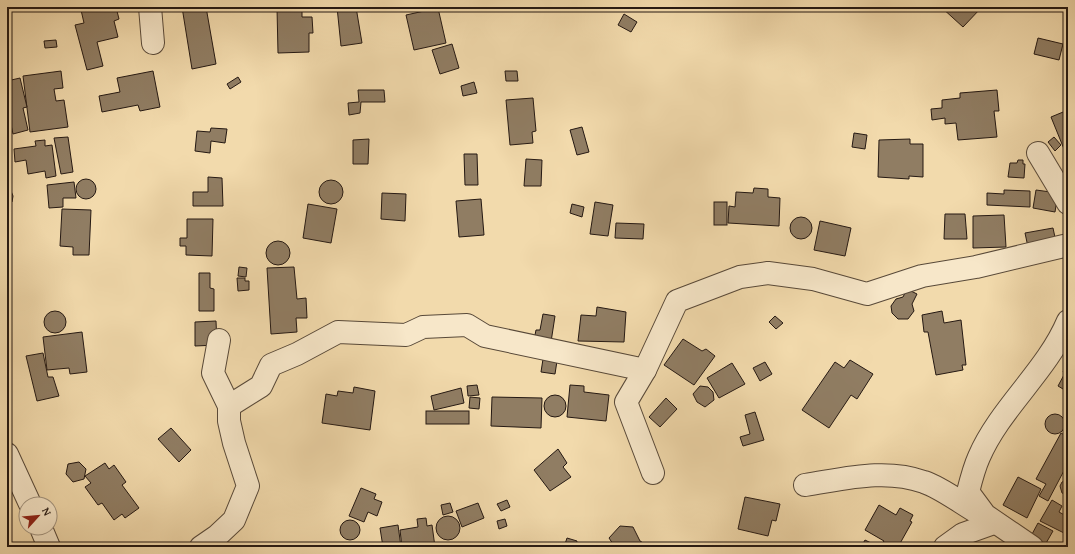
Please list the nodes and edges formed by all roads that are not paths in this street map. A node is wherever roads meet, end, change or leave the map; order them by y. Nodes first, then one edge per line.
1 (150, 7) edge
2 (153, 43) dead end
3 (1038, 153) dead end
4 (1068, 203) edge
5 (1068, 245) edge
6 (1068, 321) edge
7 (219, 340) dead end
8 (645, 370) junction
9 (229, 406) junction
10 (7, 454) edge
11 (653, 473) dead end
12 (805, 485) dead end
13 (26, 496) edge
14 (994, 523) junction
15 (44, 536) edge
16 (49, 547) edge
17 (201, 547) edge
18 (945, 547) edge
19 (1032, 547) edge

1 - 2 street
3 - 4 street
5 - 8 street
6 - 14 street
7 - 9 street
8 - 9 street
8 - 11 street
9 - 17 street
10 - 13 street
12 - 14 street
14 - 18 street
14 - 19 street
15 - 16 street

